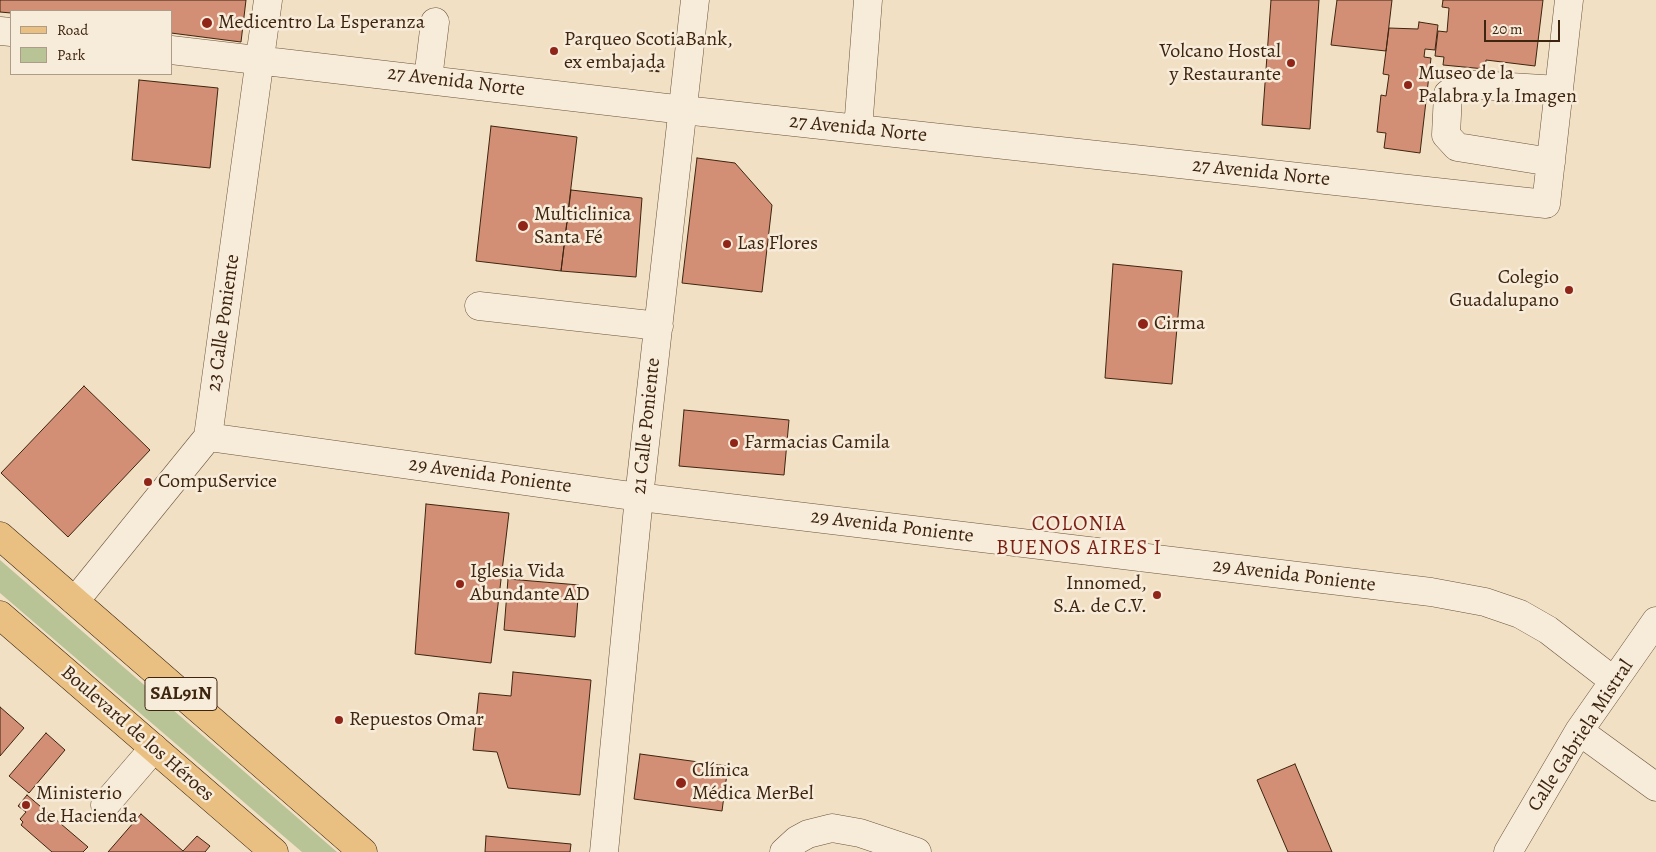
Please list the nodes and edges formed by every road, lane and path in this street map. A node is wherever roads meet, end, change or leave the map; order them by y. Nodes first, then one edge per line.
1 (268, 0) edge
2 (694, 0) edge
3 (868, 0) edge
4 (1569, 0) edge
5 (435, 22) dead end
6 (172, 50) edge
7 (261, 60) junction
8 (428, 79) junction
9 (1559, 90) junction
10 (684, 110) junction
11 (858, 129) junction
12 (1551, 162) junction
13 (480, 306) dead end
14 (659, 326) junction
15 (208, 437) junction
16 (639, 497) junction
17 (0, 536) edge
18 (75, 601) junction
19 (0, 615) edge
20 (1656, 621) edge
21 (1614, 681) junction
22 (1579, 731) junction
23 (154, 748) junction
24 (1656, 787) edge
25 (105, 805) dead end
26 (274, 852) edge
27 (363, 852) edge
28 (604, 852) edge
29 (784, 852) edge
30 (917, 852) edge
31 (1508, 852) edge

1 - 7 street, 23 Calle Poniente
2 - 10 street, 21 Calle Poniente
3 - 11 street
4 - 9 street
5 - 8 street
6 - 7 street, 27 Avenida Norte
7 - 8 street, 27 Avenida Norte
7 - 15 street, 23 Calle Poniente
8 - 10 street, 27 Avenida Norte
9 - 12 street
9 - 12 street
10 - 11 street, 27 Avenida Norte
10 - 14 street, 21 Calle Poniente
11 - 12 street, 27 Avenida Norte
13 - 14 street
14 - 16 street, 21 Calle Poniente
15 - 16 street, 29 Avenida Poniente
15 - 18 street
16 - 21 street, 29 Avenida Poniente
16 - 28 street, 21 Calle Poniente
17 - 18 main road, SAL91N
18 - 27 main road, SAL91N
19 - 23 main road, Boulevard de los Héroes / SAL91N
20 - 21 street, Calle Gabriela Mistral
21 - 22 street, Calle Gabriela Mistral
22 - 24 street
22 - 31 street, Calle Gabriela Mistral
23 - 25 street
23 - 26 main road, Boulevard de los Héroes / SAL91N
29 - 30 street

